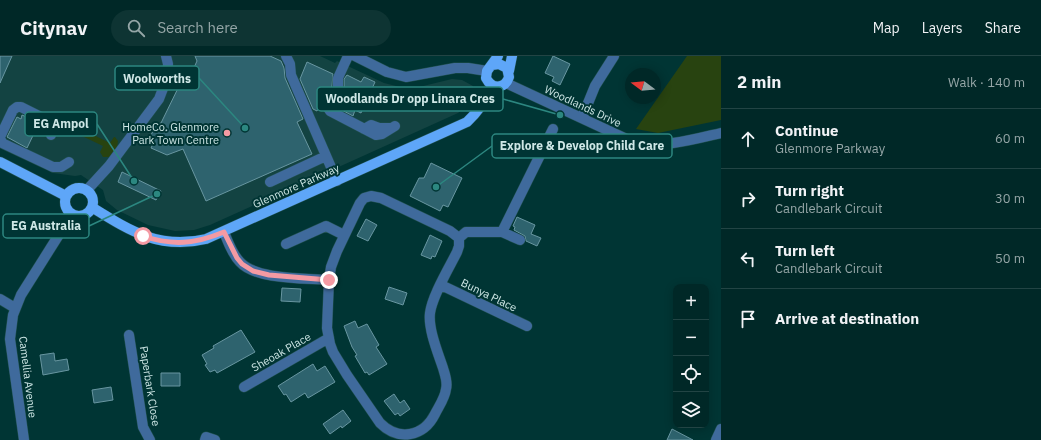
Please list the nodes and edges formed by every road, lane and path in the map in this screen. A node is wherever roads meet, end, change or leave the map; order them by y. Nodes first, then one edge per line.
1 (166, 56) edge
2 (348, 56) edge
3 (355, 56) edge
4 (498, 56) edge
5 (512, 56) edge
6 (614, 56) edge
7 (288, 60) edge
8 (489, 68) junction
9 (508, 71) junction
10 (506, 83) junction
11 (493, 86) junction
12 (582, 118) junction
13 (393, 127) dead end
14 (553, 129) dead end
15 (721, 133) edge
16 (51, 135) dead end
17 (326, 156) junction
18 (0, 162) edge
19 (69, 162) dead end
20 (337, 181) junction
21 (270, 182) dead end
22 (87, 190) junction
23 (66, 196) junction
24 (92, 208) junction
25 (72, 214) junction
26 (224, 232) junction
27 (502, 232) junction
28 (344, 235) junction
29 (459, 238) junction
30 (520, 240) dead end
31 (286, 244) dead end
32 (329, 280) junction
33 (441, 285) junction
34 (0, 298) edge
35 (15, 308) junction
36 (527, 326) dead end
37 (129, 335) dead end
38 (329, 338) junction
39 (244, 387) dead end
40 (721, 429) edge
41 (412, 437) edge
42 (24, 440) edge
43 (150, 440) edge
44 (717, 440) edge

1 - 22 street
2 - 13 street
3 - 8 street
4 - 8 main road
5 - 9 main road
6 - 12 street
7 - 17 street
8 - 9 main road
8 - 11 main road
9 - 10 main road
10 - 11 main road
10 - 12 street, Woodlands Drive
11 - 20 main road, Glenmore Parkway
12 - 15 street, Woodlands Drive
14 - 27 street
16 - 19 street
17 - 20 street
17 - 21 street
18 - 23 main road
20 - 26 main road, Glenmore Parkway
22 - 23 main road
22 - 24 main road
23 - 25 main road
24 - 25 main road
24 - 26 main road, Glenmore Parkway
25 - 35 street, Camellia Avenue
26 - 32 street
27 - 29 street
27 - 30 street
28 - 29 street
28 - 31 street
28 - 32 street
29 - 33 street
32 - 38 street
33 - 36 street, Bunya Place
33 - 41 street
34 - 35 street
35 - 42 street, Camellia Avenue
37 - 43 street, Paperbark Close
38 - 39 street, Sheoak Place
38 - 41 street
40 - 44 street

